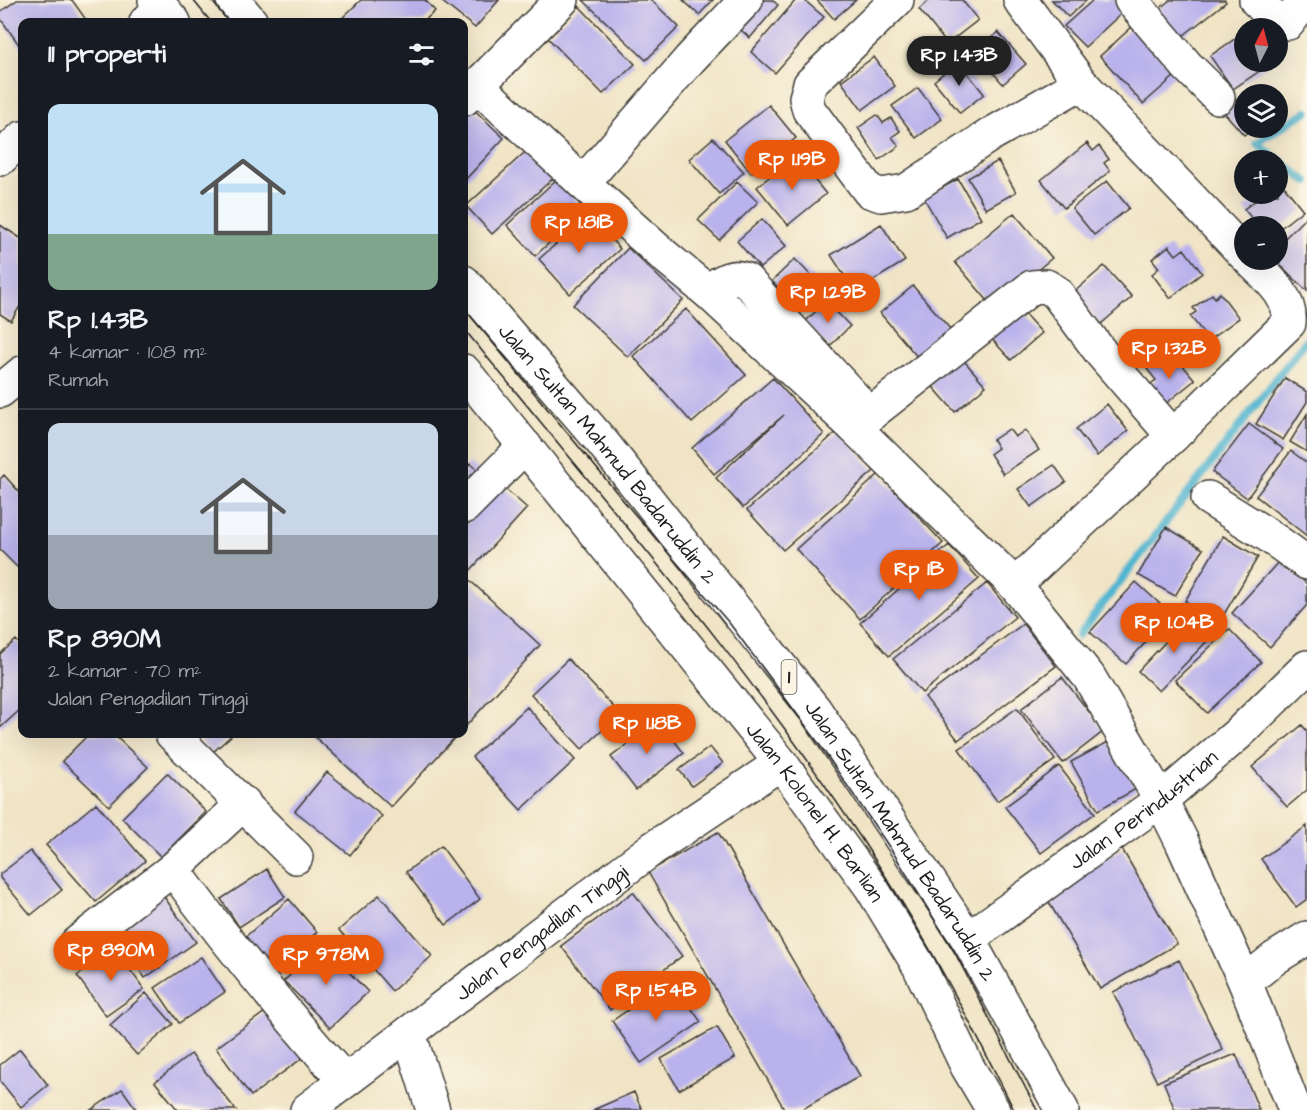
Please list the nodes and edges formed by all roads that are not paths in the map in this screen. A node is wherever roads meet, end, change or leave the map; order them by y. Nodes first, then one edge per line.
1 (233, 0) edge
2 (562, 0) edge
3 (746, 0) edge
4 (897, 0) edge
5 (1020, 0) edge
6 (1131, 0) edge
7 (1256, 0) edge
8 (1306, 0) edge
9 (248, 18) edge
10 (1081, 83) junction
11 (470, 92) edge
12 (1218, 97) dead end
13 (18, 142) edge
14 (0, 159) edge
15 (583, 183) junction
16 (1234, 243) edge
17 (1260, 270) edge
18 (468, 287) edge
19 (468, 376) edge
20 (862, 421) junction
21 (1173, 436) junction
22 (525, 446) junction
23 (1208, 498) dead end
24 (468, 503) edge
25 (1307, 563) edge
26 (1015, 585) junction
27 (1307, 667) edge
28 (176, 738) edge
29 (782, 763) junction
30 (1161, 800) junction
31 (244, 803) junction
32 (296, 857) dead end
33 (173, 869) junction
34 (1307, 938) edge
35 (968, 939) junction
36 (77, 943) dead end
37 (1245, 982) junction
38 (409, 1033) junction
39 (345, 1082) junction
40 (307, 1110) edge
41 (433, 1110) edge
42 (993, 1110) edge
43 (1062, 1110) edge
44 (1295, 1110) edge

1 - 9 main road
2 - 11 main road
3 - 15 main road
4 - 10 main road
5 - 10 main road
6 - 12 main road
7 - 8 main road
10 - 16 main road
11 - 15 main road
13 - 14 main road
15 - 20 main road
17 - 21 main road
18 - 35 main road, Jalan Sultan Mahmud Badaruddin 2 / 1
19 - 22 main road, Jalan Kolonel H. Barlian
20 - 21 main road
20 - 26 main road
21 - 26 main road
22 - 24 main road
22 - 29 main road, Jalan Kolonel H. Barlian
23 - 25 main road
26 - 30 main road
27 - 30 main road, Jalan Perindustrian
28 - 31 main road
29 - 38 main road, Jalan Pengadilan Tinggi
29 - 42 main road, Jalan Kolonel H. Barlian
30 - 35 main road, Jalan Perindustrian
30 - 37 main road
31 - 32 main road
31 - 33 main road
33 - 36 main road
33 - 39 main road
34 - 37 main road
35 - 43 main road, Jalan Sultan Mahmud Badaruddin 2 / 1
37 - 44 main road
38 - 39 main road, Jalan Pengadilan Tinggi
38 - 41 main road
39 - 40 main road, Jalan Pengadilan Tinggi

